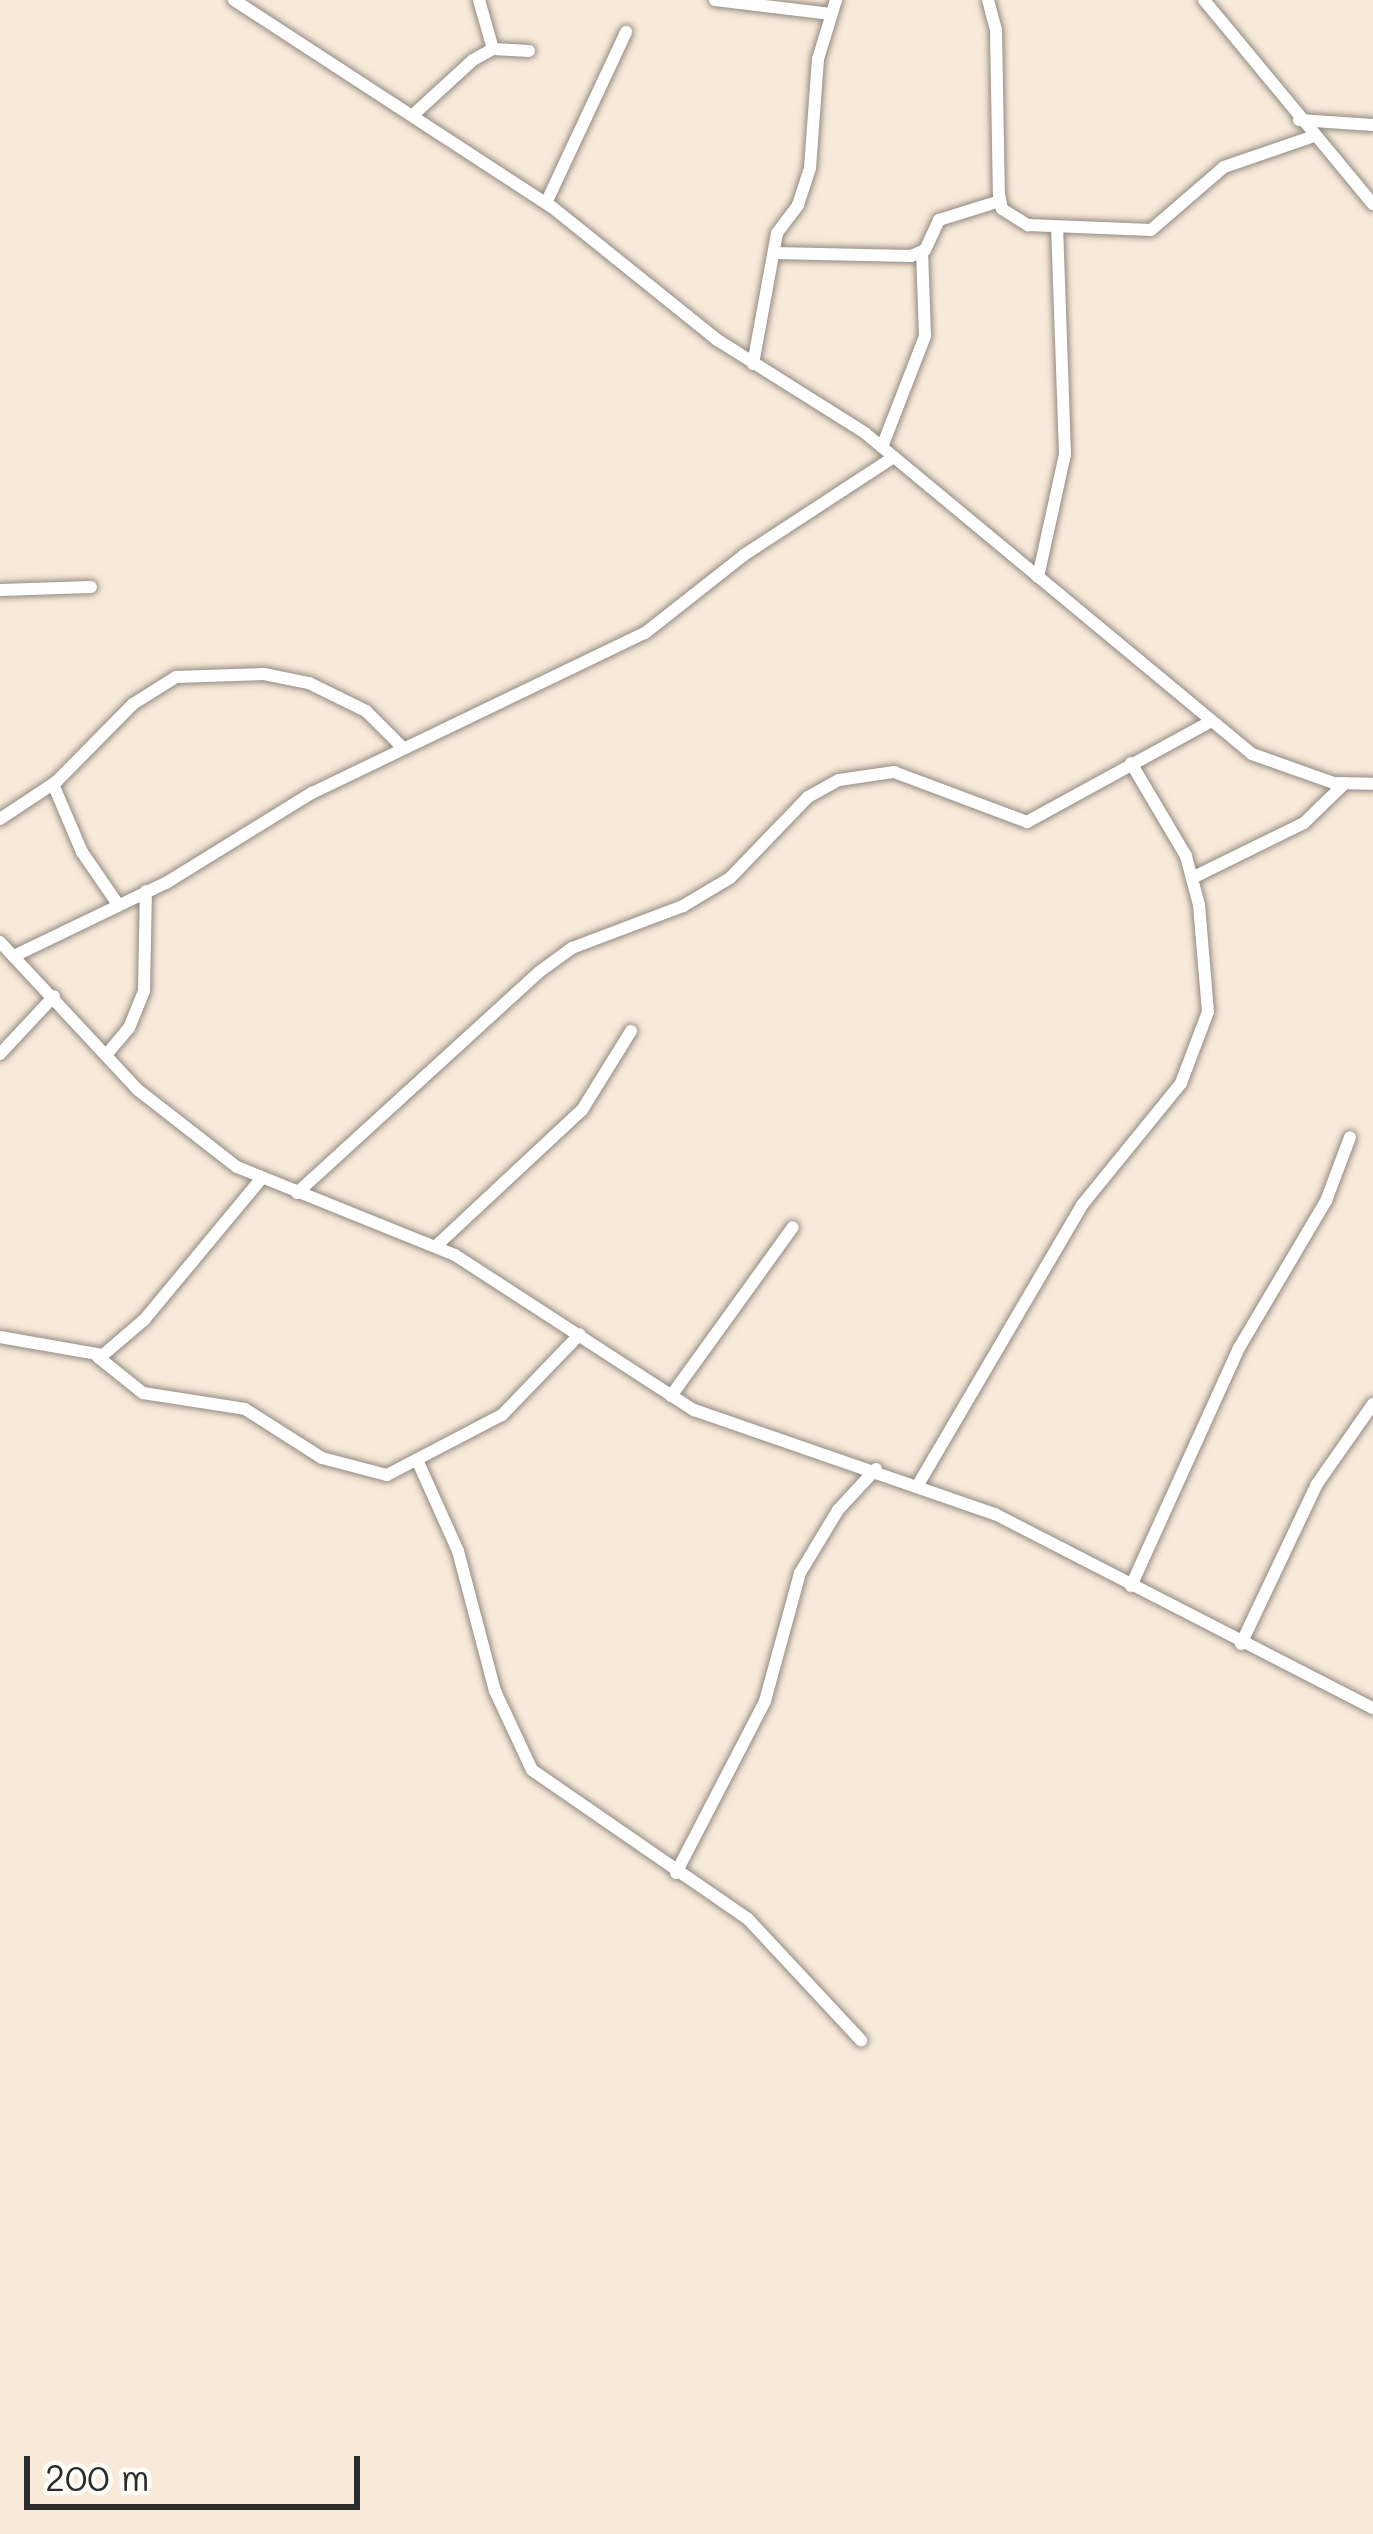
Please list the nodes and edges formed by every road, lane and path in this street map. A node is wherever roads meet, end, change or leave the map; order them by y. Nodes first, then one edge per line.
1 (234, 0) edge
2 (478, 0) edge
3 (715, 0) edge
4 (988, 0) edge
5 (1204, 0) edge
6 (834, 7) edge
7 (626, 32) dead end
8 (493, 49) junction
9 (529, 51) dead end
10 (413, 115) junction
11 (1299, 120) junction
12 (1373, 125) edge
13 (1314, 136) junction
14 (1000, 201) junction
15 (546, 203) junction
16 (1373, 204) edge
17 (1057, 228) junction
18 (922, 252) junction
19 (774, 253) junction
20 (753, 364) junction
21 (882, 447) junction
22 (894, 457) junction
23 (1038, 577) junction
24 (91, 587) dead end
25 (0, 590) edge
26 (1208, 724) junction
27 (403, 748) junction
28 (1131, 763) junction
29 (1345, 783) junction
30 (53, 784) junction
31 (1373, 784) edge
32 (0, 819) edge
33 (1192, 878) junction
34 (146, 891) junction
35 (117, 903) junction
36 (0, 942) edge
37 (14, 956) junction
38 (53, 996) junction
39 (631, 1031) dead end
40 (0, 1054) edge
41 (106, 1054) junction
42 (1350, 1137) dead end
43 (262, 1178) junction
44 (297, 1193) junction
45 (793, 1227) dead end
46 (436, 1246) junction
47 (580, 1334) junction
48 (0, 1336) edge
49 (98, 1357) junction
50 (671, 1396) junction
51 (1373, 1404) edge
52 (418, 1462) junction
53 (876, 1469) junction
54 (919, 1483) junction
55 (1131, 1586) junction
56 (1241, 1644) junction
57 (1373, 1708) edge
58 (676, 1873) junction
59 (861, 2040) dead end

1 - 10 street
2 - 8 street
3 - 6 street
4 - 14 street
5 - 11 street
6 - 19 street
7 - 15 street
8 - 9 street
8 - 10 street
10 - 15 street
11 - 12 street
11 - 13 street
13 - 16 street
13 - 17 street
14 - 17 street
14 - 18 street
15 - 20 street
17 - 23 street
18 - 19 street
18 - 21 street
19 - 20 street
20 - 21 street
21 - 22 street
22 - 23 street
22 - 27 street
23 - 26 street
24 - 25 street
26 - 28 street
26 - 29 street
27 - 30 street
27 - 34 street
28 - 33 street
28 - 44 street
29 - 31 street
29 - 33 street
30 - 32 street
30 - 35 street
33 - 54 street
34 - 35 street
34 - 41 street
35 - 37 street
36 - 37 street
37 - 38 street
38 - 40 street
38 - 41 street
39 - 46 street
41 - 43 street
42 - 55 street
43 - 44 street
43 - 49 street
44 - 46 street
45 - 50 street
46 - 47 street
47 - 50 street
47 - 52 street
48 - 49 street
49 - 52 street
50 - 53 street
51 - 56 street
52 - 58 street
53 - 54 street
53 - 58 street
54 - 55 street
55 - 56 street
56 - 57 street
58 - 59 street

